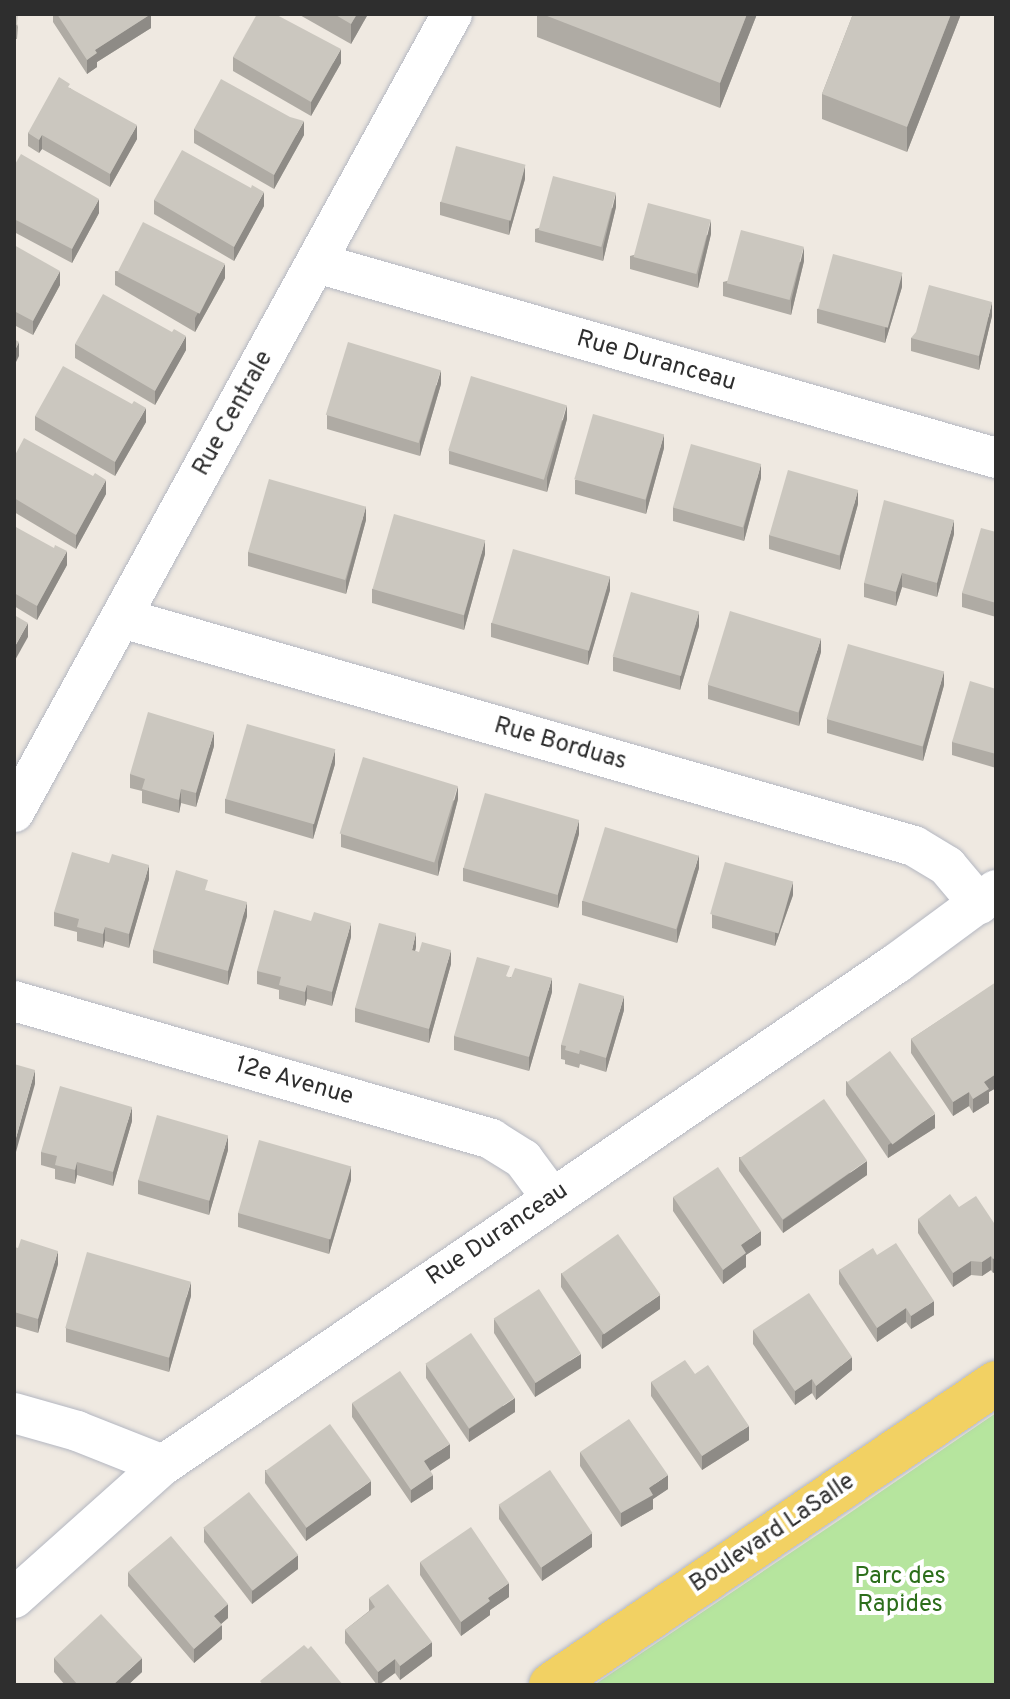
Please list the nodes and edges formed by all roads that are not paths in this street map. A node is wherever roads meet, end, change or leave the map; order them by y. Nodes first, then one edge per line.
1 (452, 14) edge
2 (317, 263) junction
3 (996, 458) edge
4 (122, 618) junction
5 (14, 812) edge
6 (987, 897) edge
7 (14, 1001) edge
8 (552, 1198) junction
9 (996, 1383) edge
10 (14, 1413) edge
11 (163, 1465) junction
12 (14, 1598) edge
13 (551, 1685) edge

1 - 2 street, Rue Centrale
2 - 3 street, Rue Duranceau
2 - 4 street, Rue Centrale
4 - 5 street, Rue Centrale
4 - 6 street, Rue Borduas
6 - 8 street, Rue Duranceau
7 - 8 street, 12e Avenue
8 - 11 street, Rue Duranceau
9 - 13 main road, Boulevard LaSalle
10 - 11 street
11 - 12 street, Rue Duranceau

